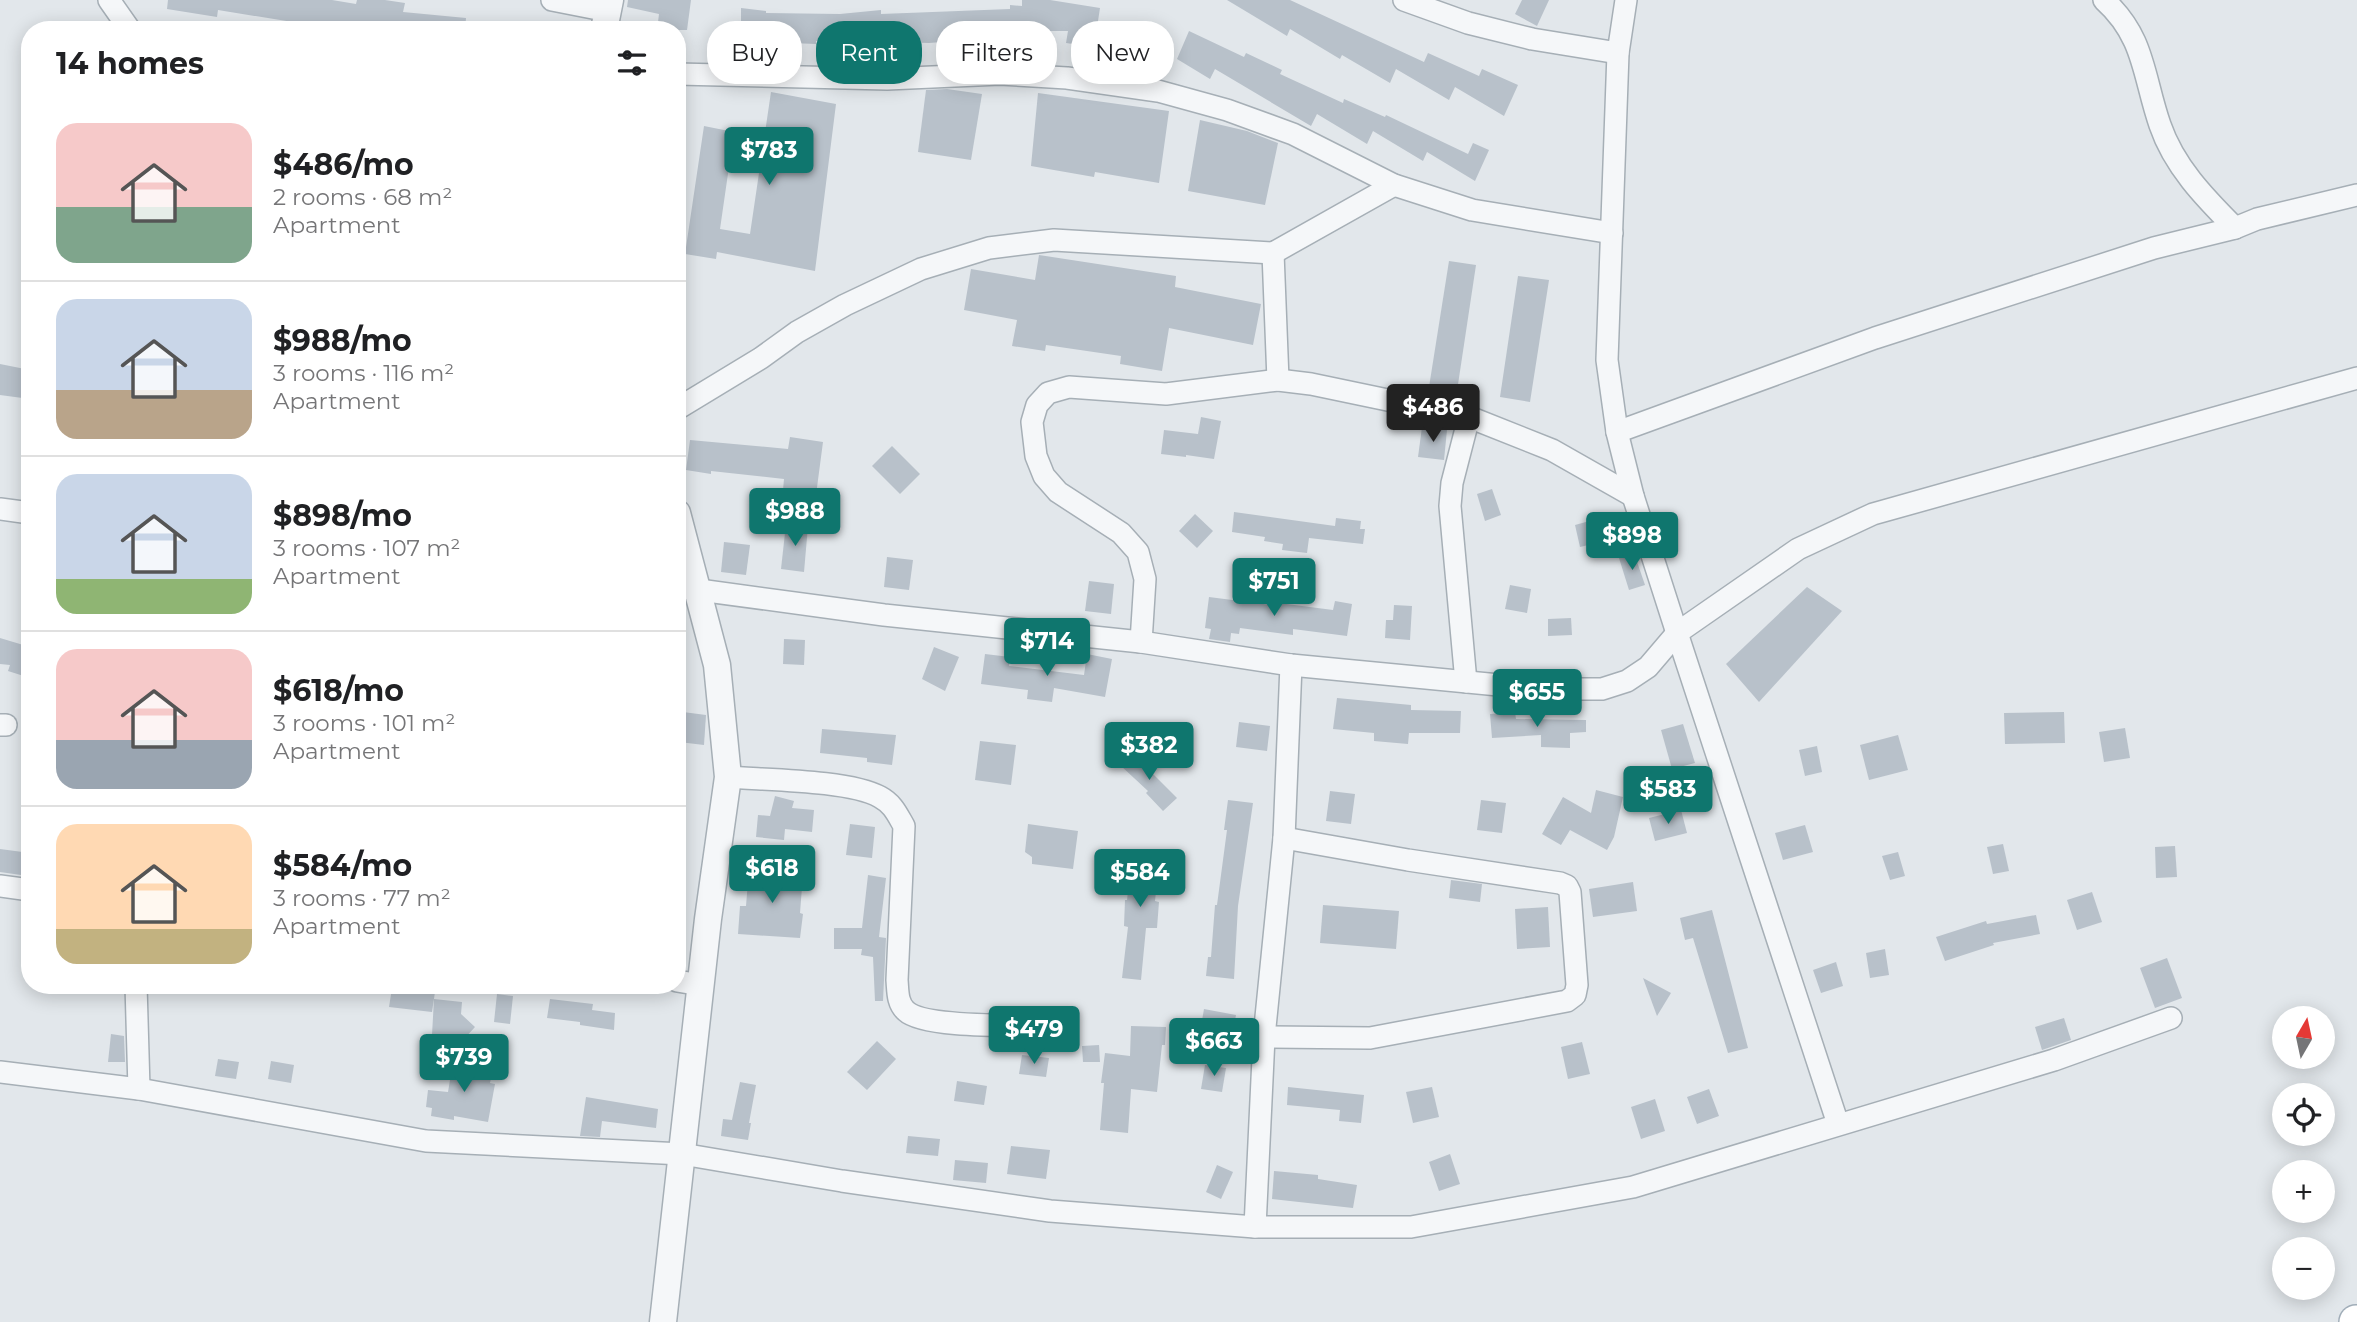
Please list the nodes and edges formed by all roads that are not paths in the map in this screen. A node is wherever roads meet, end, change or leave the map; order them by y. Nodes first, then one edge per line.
1 (108, 0) edge
2 (552, 0) edge
3 (1404, 0) edge
4 (1626, 0) edge
5 (2104, 0) edge
6 (607, 13) edge
7 (123, 21) edge
8 (1618, 53) junction
9 (686, 74) edge
10 (1394, 185) junction
11 (2357, 195) edge
12 (2235, 228) junction
13 (1612, 233) junction
14 (1273, 253) junction
15 (2357, 379) edge
16 (1278, 380) junction
17 (686, 404) edge
18 (1469, 417) junction
19 (1617, 432) junction
20 (1633, 496) junction
21 (0, 509) edge
22 (21, 512) edge
23 (687, 588) edge
24 (1677, 633) junction
25 (1141, 642) junction
26 (1291, 665) junction
27 (1466, 682) junction
28 (728, 777) junction
29 (1284, 838) junction
30 (0, 886) edge
31 (21, 889) edge
32 (689, 983) edge
33 (136, 994) edge
34 (2171, 1018) dead end
35 (1042, 1026) dead end
36 (1264, 1037) junction
37 (0, 1072) edge
38 (139, 1089) junction
39 (1838, 1124) junction
40 (682, 1154) junction
41 (1255, 1227) junction
42 (663, 1322) edge

1 - 7 street
2 - 6 street
3 - 8 street
4 - 8 street
5 - 12 street
8 - 13 street
9 - 10 street
10 - 13 street
10 - 14 street
11 - 12 street
12 - 19 street
13 - 19 street
14 - 16 street
14 - 17 street
15 - 24 street
16 - 18 street
16 - 25 street
18 - 20 street
18 - 27 street
19 - 20 street
20 - 24 street
21 - 22 street
23 - 25 street
23 - 28 street
24 - 27 street
24 - 39 street
25 - 26 street
26 - 27 street
26 - 29 street
28 - 32 street
28 - 35 street
29 - 36 street
29 - 36 street
30 - 31 street
32 - 40 street
33 - 38 street
34 - 39 street
36 - 41 street
37 - 38 street
38 - 40 street
39 - 41 street
40 - 41 street
40 - 42 street

